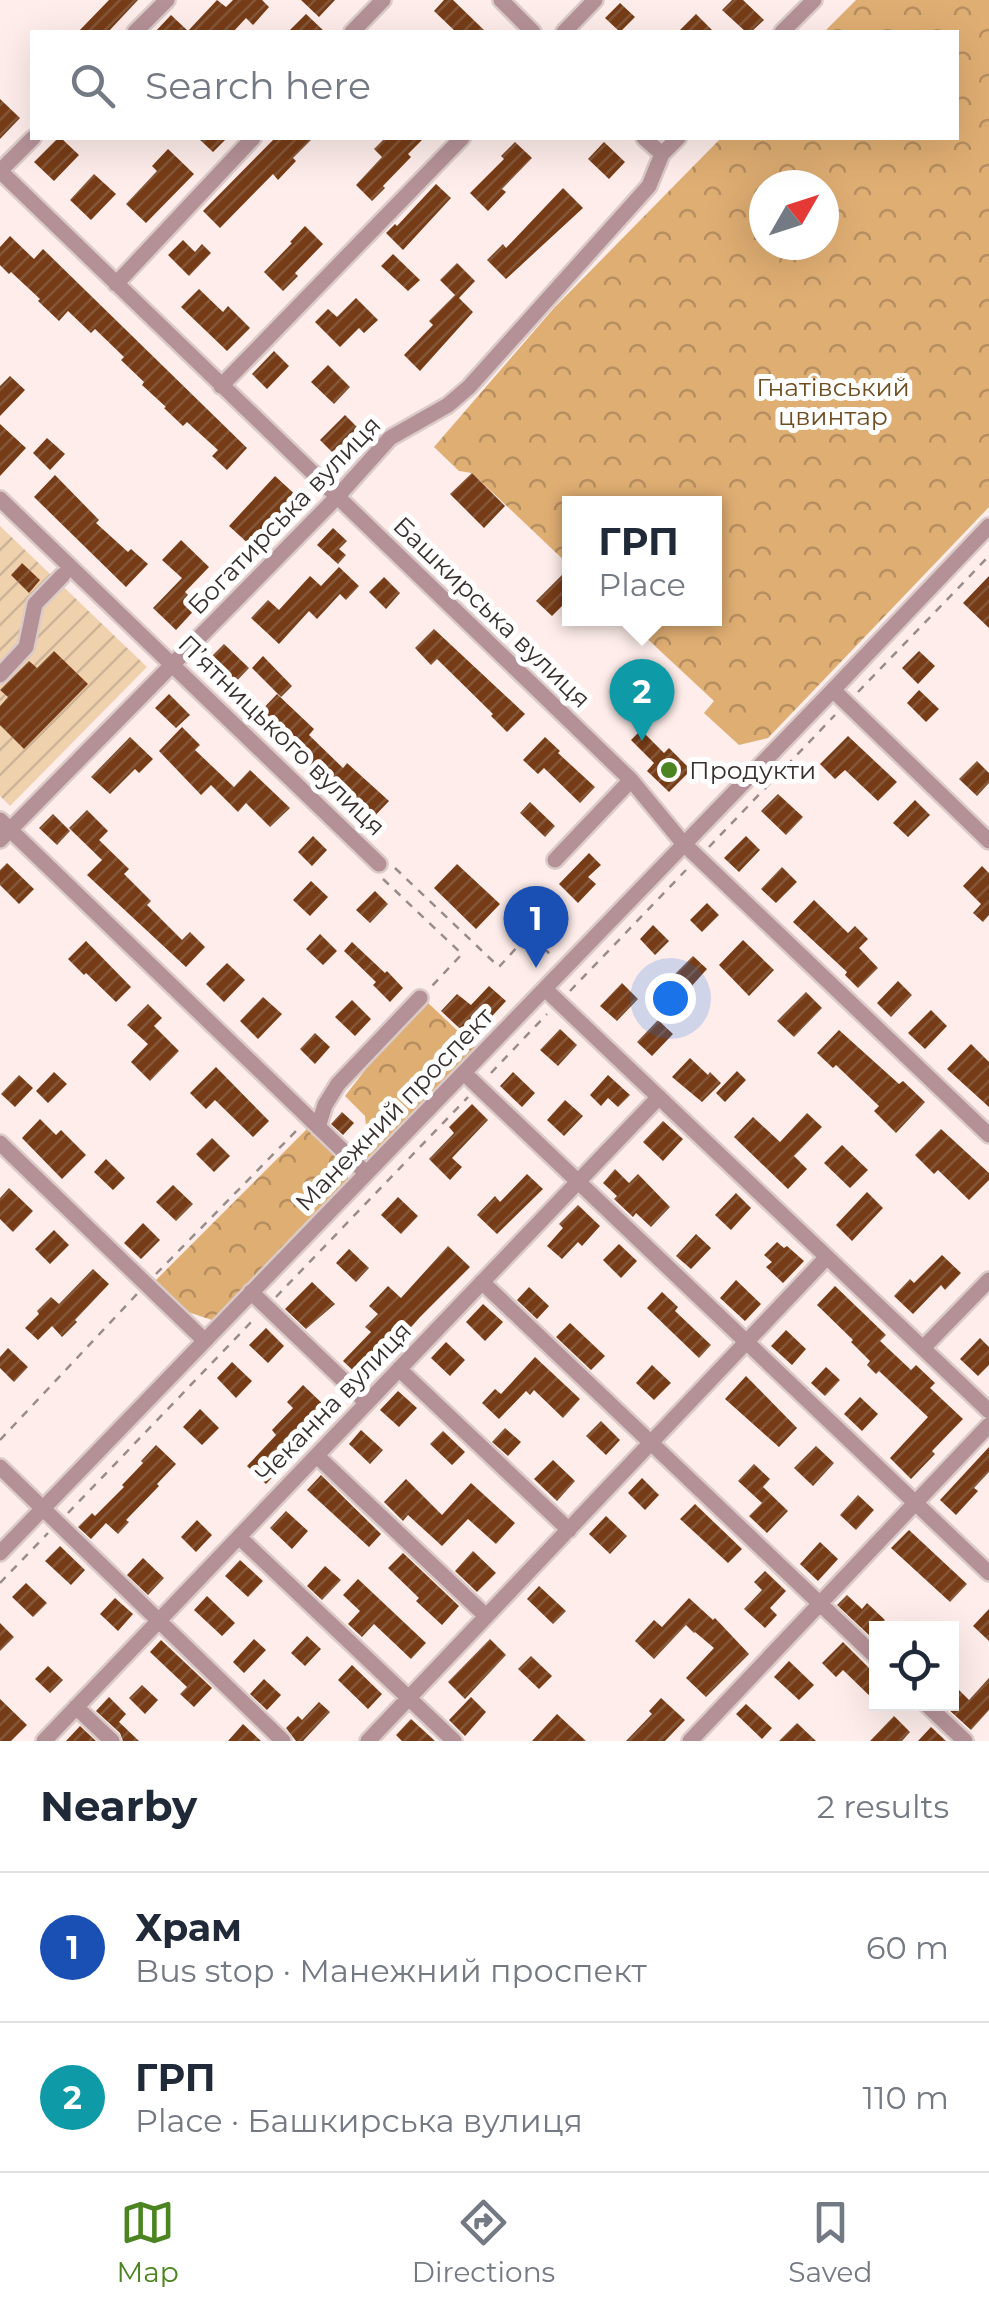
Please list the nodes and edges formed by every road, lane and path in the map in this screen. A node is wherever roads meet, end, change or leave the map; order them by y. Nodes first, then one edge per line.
1 (166, 0) edge
2 (383, 0) edge
3 (501, 0) edge
4 (596, 0) edge
5 (814, 0) edge
6 (137, 30) edge
7 (354, 30) edge
8 (532, 30) edge
9 (566, 30) edge
10 (784, 30) edge
11 (31, 140) edge
12 (251, 140) edge
13 (460, 140) edge
14 (646, 140) edge
15 (676, 140) edge
16 (662, 154) junction
17 (0, 171) edge
18 (116, 284) junction
19 (221, 386) junction
20 (337, 497) junction
21 (0, 500) edge
22 (989, 526) edge
23 (989, 556) edge
24 (63, 575) dead end
25 (172, 665) junction
26 (0, 675) edge
27 (833, 690) junction
28 (847, 704) junction
29 (631, 780) junction
30 (3, 830) edge
31 (989, 841) edge
32 (683, 843) junction
33 (698, 858) junction
34 (555, 860) dead end
35 (379, 864) junction
36 (560, 901) dead end
37 (529, 934) junction
38 (566, 968) junction
39 (545, 989) junction
40 (420, 998) joint
41 (559, 1002) junction
42 (464, 1073) junction
43 (478, 1087) junction
44 (659, 1098) junction
45 (318, 1127) junction
46 (989, 1135) edge
47 (0, 1143) edge
48 (366, 1172) junction
49 (578, 1182) junction
50 (827, 1257) junction
51 (989, 1280) edge
52 (482, 1282) junction
53 (251, 1292) junction
54 (266, 1306) junction
55 (204, 1340) junction
56 (746, 1342) junction
57 (923, 1348) junction
58 (399, 1369) junction
59 (367, 1403) junction
60 (989, 1411) edge
61 (989, 1425) edge
62 (651, 1443) junction
63 (316, 1456) junction
64 (0, 1466) edge
65 (916, 1503) junction
66 (43, 1508) junction
67 (58, 1523) junction
68 (569, 1530) junction
69 (239, 1536) junction
70 (0, 1553) edge
71 (989, 1572) edge
72 (0, 1583) edge
73 (820, 1603) junction
74 (486, 1616) junction
75 (158, 1622) junction
76 (869, 1650) edge
77 (409, 1698) junction
78 (76, 1707) junction
79 (933, 1711) edge
80 (44, 1741) edge
81 (112, 1741) edge
82 (283, 1741) edge
83 (368, 1741) edge
84 (454, 1741) edge
85 (690, 1741) edge
86 (965, 1741) edge

1 - 6 street
2 - 7 street
3 - 8 street
4 - 9 street
5 - 10 street
11 - 17 street
12 - 18 street
13 - 19 street
14 - 16 street
15 - 16 street, Богатирська вулиця
16 - 20 street, Богатирська вулиця
17 - 18 street, Башкирська вулиця
18 - 19 street, Башкирська вулиця
19 - 20 street, Башкирська вулиця
20 - 25 street, Богатирська вулиця
20 - 29 street, Башкирська вулиця
21 - 25 street, П’ятницького вулиця
22 - 27 street, Манежний проспект
23 - 28 path
24 - 26 street
25 - 30 street, Богатирська вулиця
25 - 35 street, П’ятницького вулиця
27 - 28 street
27 - 32 street, Манежний проспект
28 - 31 street
28 - 33 path
29 - 32 street, Башкирська вулиця
29 - 34 street
30 - 45 street
32 - 33 street, Башкирська вулиця
32 - 38 street, Манежний проспект
33 - 41 path
33 - 46 street, Башкирська вулиця
35 - 37 path, П’ятницького вулиця
35 - 40 path
36 - 37 path, П’ятницького вулиця
37 - 38 path
38 - 39 street, Манежний проспект
39 - 41 street
39 - 42 street, Манежний проспект
40 - 45 street
41 - 43 path
41 - 44 street
42 - 43 street
42 - 48 street, Манежний проспект
43 - 49 street
43 - 54 path
44 - 49 street, Чеканна вулиця
44 - 50 street
45 - 48 street
47 - 55 street
48 - 53 street, Манежний проспект
49 - 52 street, Чеканна вулиця
49 - 56 street
50 - 56 street
50 - 57 street
51 - 57 street
52 - 58 street, Чеканна вулиця
52 - 62 street
53 - 54 street
53 - 55 street, Манежний проспект
54 - 59 street
54 - 67 path
55 - 66 street, Манежний проспект
56 - 62 street
56 - 65 street
57 - 60 street
58 - 59 street, Чеканна вулиця
58 - 68 street
59 - 63 street, Чеканна вулиця
61 - 65 street
62 - 68 street
62 - 73 street
63 - 69 street, Чеканна вулиця
63 - 74 street
64 - 66 street
65 - 71 street
65 - 73 street
66 - 67 street
66 - 70 street, Манежний проспект
67 - 72 path
67 - 75 street
68 - 74 street
69 - 75 street, Чеканна вулиця
69 - 77 street
73 - 76 street
73 - 85 street
74 - 77 street
75 - 78 street, Чеканна вулиця
75 - 82 street
77 - 83 street
77 - 84 street
78 - 80 street, Чеканна вулиця
78 - 81 street
79 - 86 street

